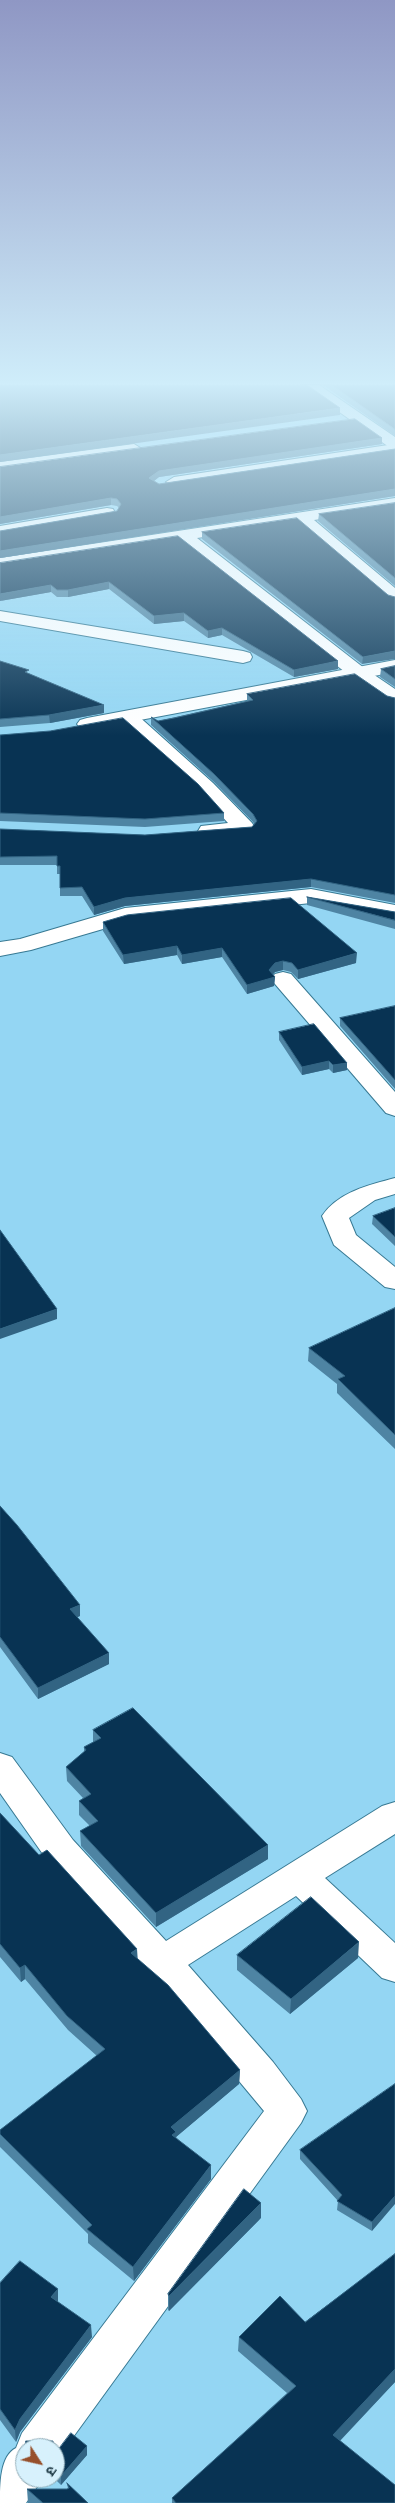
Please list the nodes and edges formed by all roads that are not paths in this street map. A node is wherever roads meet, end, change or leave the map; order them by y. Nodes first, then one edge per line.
1 (395, 503) edge
2 (111, 512) edge
3 (301, 518) junction
4 (0, 530) edge
5 (182, 535) junction
6 (0, 563) edge
7 (395, 597) edge
8 (0, 616) edge
9 (243, 656) dead end
10 (395, 666) edge
11 (356, 672) junction
12 (395, 698) edge
13 (128, 717) junction
14 (70, 728) edge
15 (185, 832) edge
16 (395, 912) edge
17 (0, 949) edge
18 (283, 979) dead end
19 (395, 1108) edge
20 (395, 1186) edge
21 (395, 1281) edge
22 (0, 1766) edge
23 (395, 1816) edge
24 (299, 1876) junction
25 (162, 1962) junction
26 (395, 1967) edge
27 (54, 2438) edge

1 - 3 street
2 - 4 street
3 - 5 street
3 - 7 street
5 - 6 street
5 - 11 street
8 - 9 street
10 - 11 street
11 - 12 street
11 - 13 street
13 - 14 street
13 - 15 street
16 - 17 street
18 - 19 street
20 - 21 street
22 - 25 street
23 - 24 street
24 - 25 street
24 - 26 street
25 - 27 street

